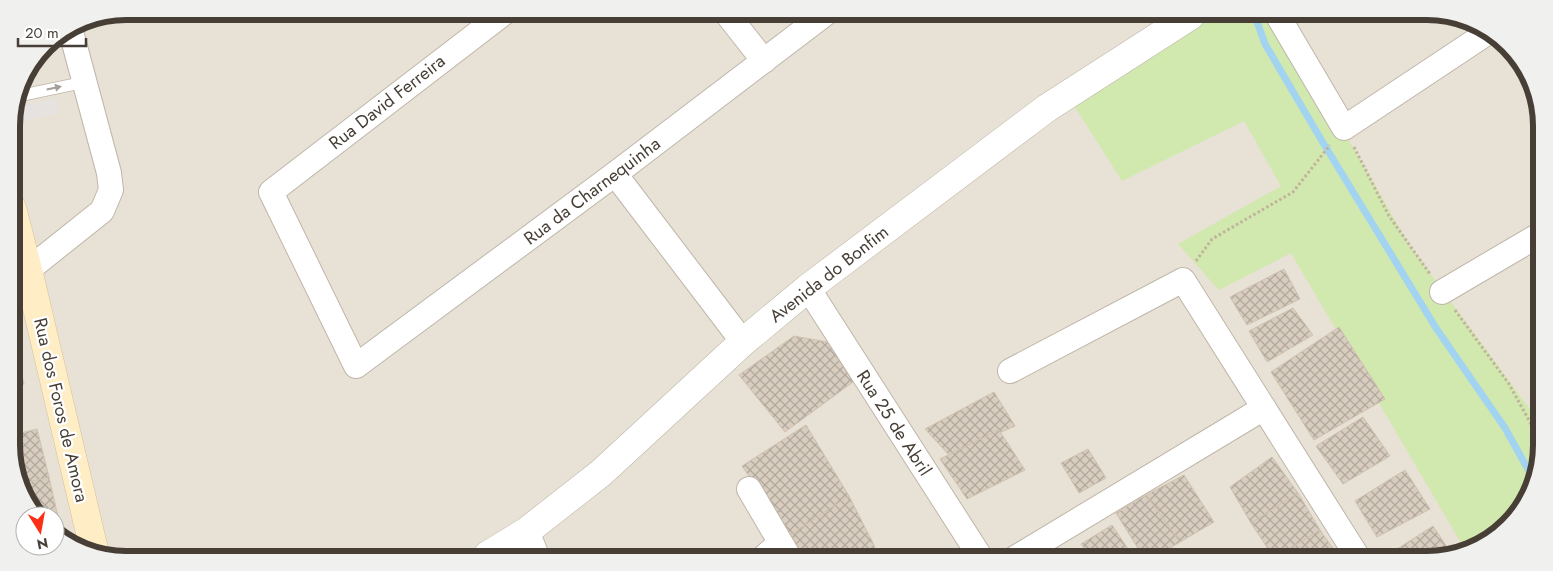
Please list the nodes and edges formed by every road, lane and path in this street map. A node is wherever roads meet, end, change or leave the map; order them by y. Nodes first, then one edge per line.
1 (495, 20) edge
2 (732, 20) edge
3 (817, 20) edge
4 (1184, 20) edge
5 (1280, 20) edge
6 (72, 35) edge
7 (1483, 36) edge
8 (764, 61) junction
9 (85, 82) junction
10 (26, 92) edge
11 (1344, 128) junction
12 (615, 174) junction
13 (1533, 239) edge
14 (20, 257) edge
15 (1183, 280) junction
16 (24, 282) edge
17 (808, 288) junction
18 (1442, 292) dead end
19 (743, 342) junction
20 (356, 366) joint
21 (1010, 371) dead end
22 (1264, 408) junction
23 (749, 489) dead end
24 (532, 544) edge
25 (93, 545) edge
26 (506, 551) edge
27 (778, 551) edge
28 (977, 551) edge
29 (1027, 551) edge
30 (1354, 551) edge

1 - 20 street, Rua David Ferreira
2 - 8 street
3 - 8 street, Rua da Charnequinha
4 - 17 street, Avenida do Bonfim
5 - 11 street
6 - 9 street
7 - 11 street
8 - 12 street, Rua da Charnequinha
10 -> 9 lane
9 - 16 street
11 - 15 path
12 - 19 street
12 - 20 street, Rua da Charnequinha
13 - 18 street
14 - 16 main road, Rua dos Foros de Amora
15 - 21 street
15 - 22 street
16 - 25 main road, Rua dos Foros de Amora
17 - 19 street, Avenida do Bonfim
17 - 28 street, Rua 25 de Abril
19 - 24 street, Avenida do Bonfim
22 - 29 street
22 - 30 street
23 - 27 street
24 - 26 street, Avenida do Bonfim

